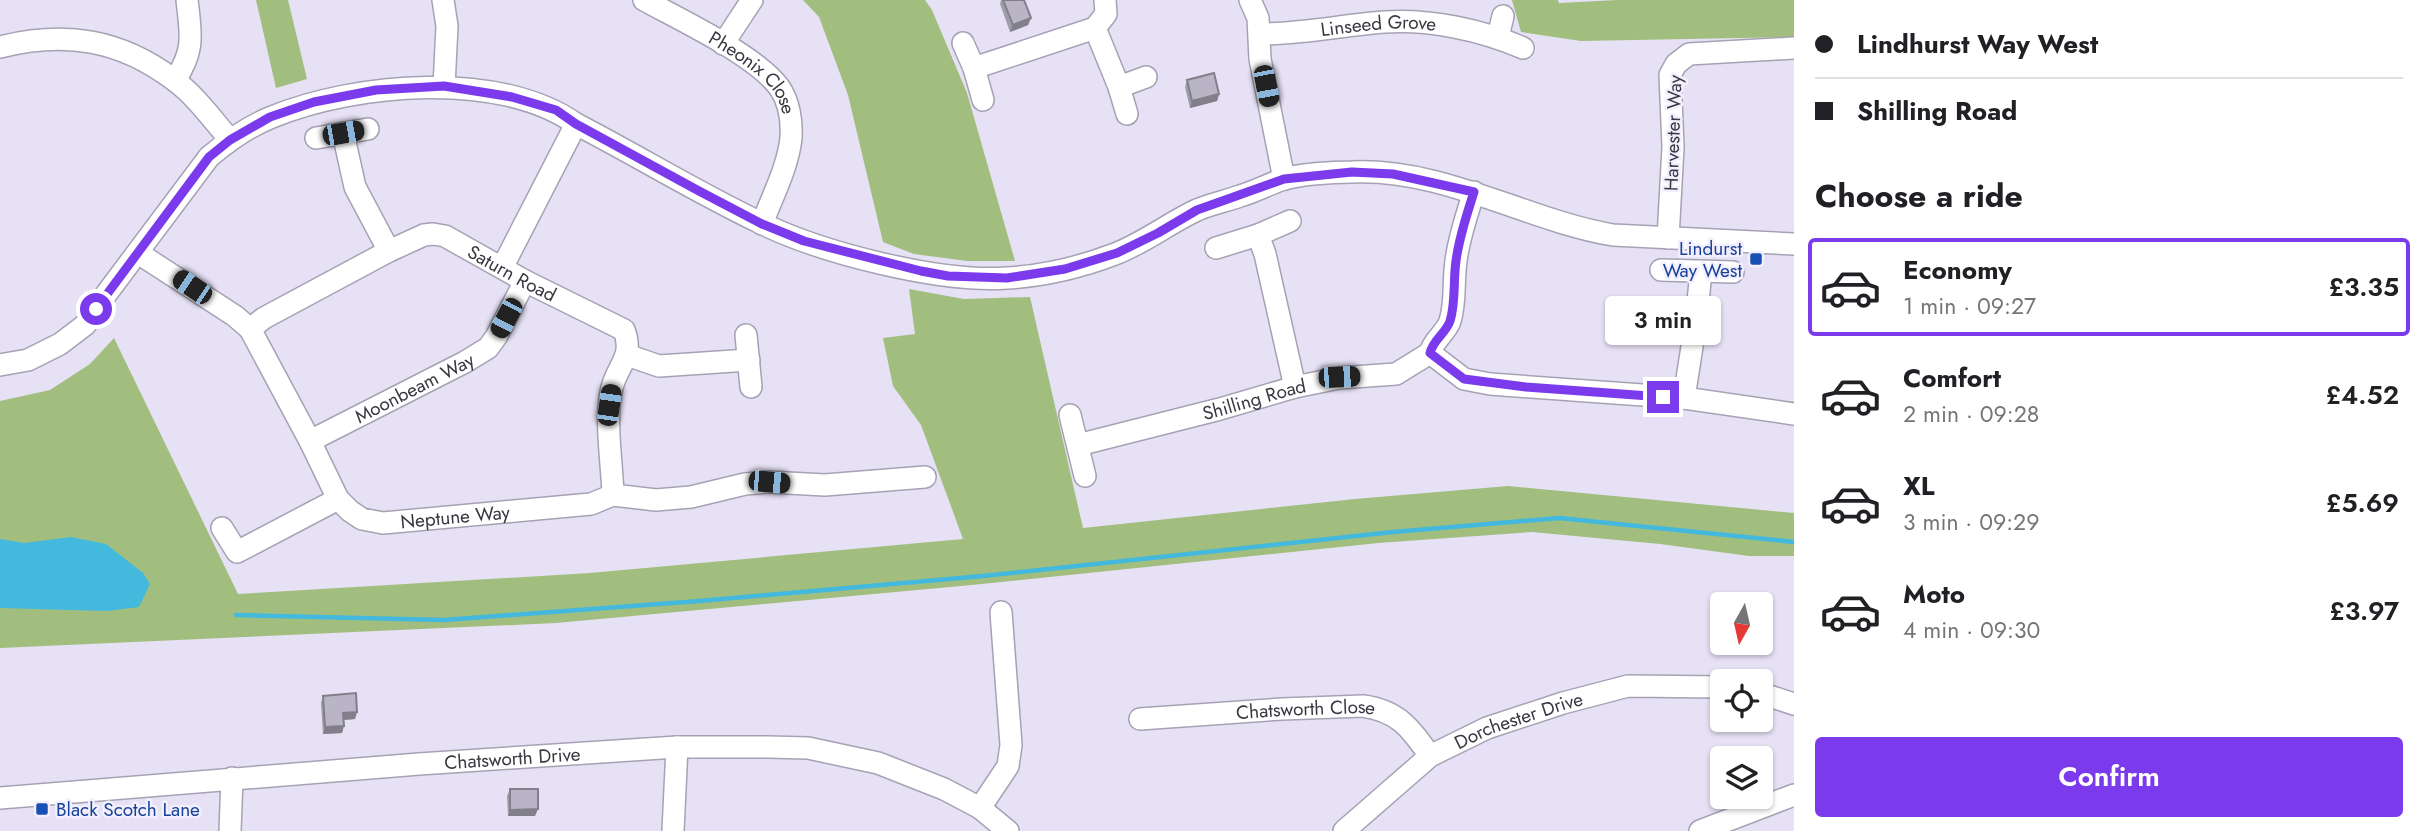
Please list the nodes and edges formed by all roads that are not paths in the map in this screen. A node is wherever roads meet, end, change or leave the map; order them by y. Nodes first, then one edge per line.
1 (187, 0) edge
2 (443, 0) edge
3 (644, 0) edge
4 (752, 0) edge
5 (1105, 0) edge
6 (1250, 0) edge
7 (1095, 28) junction
8 (1260, 34) junction
9 (963, 43) dead end
10 (723, 44) junction
11 (0, 47) edge
12 (1523, 48) dead end
13 (1794, 48) edge
14 (974, 68) junction
15 (1146, 77) dead end
16 (175, 80) junction
17 (444, 86) junction
18 (1119, 87) junction
19 (983, 100) dead end
20 (1127, 114) dead end
21 (576, 124) junction
22 (368, 129) dead end
23 (343, 133) junction
24 (316, 138) dead end
25 (230, 140) junction
26 (1284, 179) junction
27 (1474, 192) junction
28 (1290, 221) dead end
29 (762, 224) junction
30 (1258, 235) junction
31 (1668, 238) junction
32 (1794, 244) edge
33 (1216, 248) dead end
34 (389, 251) junction
35 (138, 253) junction
36 (503, 266) junction
37 (1661, 270) dead end
38 (1701, 272) junction
39 (1733, 272) dead end
40 (525, 281) junction
41 (250, 329) junction
42 (747, 335) dead end
43 (1430, 353) junction
44 (627, 355) junction
45 (749, 360) junction
46 (0, 365) edge
47 (751, 387) dead end
48 (1295, 387) junction
49 (1684, 398) junction
50 (1794, 414) edge
51 (1070, 415) dead end
52 (310, 441) junction
53 (1078, 445) junction
54 (900, 457) dead end
55 (1085, 476) dead end
56 (925, 477) dead end
57 (901, 478) junction
58 (613, 495) junction
59 (338, 499) junction
60 (222, 528) dead end
61 (1001, 612) dead end
62 (1710, 687) edge
63 (1773, 697) edge
64 (1794, 704) edge
65 (1140, 719) dead end
66 (677, 747) junction
67 (1430, 756) junction
68 (232, 778) junction
69 (1794, 795) edge
70 (0, 798) edge
71 (980, 808) junction
72 (230, 831) edge
73 (673, 831) edge
74 (1007, 831) edge
75 (1345, 831) edge
76 (1700, 831) edge

1 - 16 street
2 - 17 street
3 - 10 street, Pheonix Close
4 - 10 street
5 - 7 street
6 - 8 street
7 - 14 street
7 - 18 street
8 - 12 street, Linseed Grove
8 - 26 street
9 - 14 street
10 - 29 street, Pheonix Close
11 - 16 street
13 - 31 street, Harvester Way
14 - 19 street
15 - 18 street
16 - 25 street
17 - 21 street
17 - 25 street
18 - 20 street
21 - 29 street
21 - 36 street
22 - 23 street
23 - 24 street
23 - 34 street
25 - 35 street
26 - 27 street
26 - 29 street
27 - 31 street
27 - 43 street
28 - 30 street
30 - 33 street
30 - 48 street
31 - 32 street
34 - 36 street, Saturn Road
34 - 41 street, Saturn Road
35 - 41 street, Neptune Way
35 - 46 street
36 - 40 street, Saturn Road
37 - 38 street
38 - 39 street
38 - 49 street
40 - 44 street, Saturn Road
40 - 52 street, Moonbeam Way
41 - 52 street, Neptune Way
42 - 45 street
43 - 48 street, Shilling Road
43 - 49 street
44 - 45 street
44 - 58 street
45 - 47 street
48 - 53 street, Shilling Road
49 - 50 street
51 - 53 street
52 - 59 street, Neptune Way
53 - 55 street
54 - 57 street
56 - 57 street, Neptune Way
57 - 58 street, Neptune Way
58 - 59 street, Neptune Way
59 - 60 street
61 - 71 street
62 - 67 street, Dorchester Drive
63 - 64 street
65 - 67 street, Chatsworth Close
66 - 68 street, Chatsworth Drive
66 - 71 street, Chatsworth Drive
66 - 73 street
67 - 75 street, Dorchester Drive
68 - 70 street, Chatsworth Drive
68 - 72 street
69 - 76 street
71 - 74 street, Chatsworth Drive

